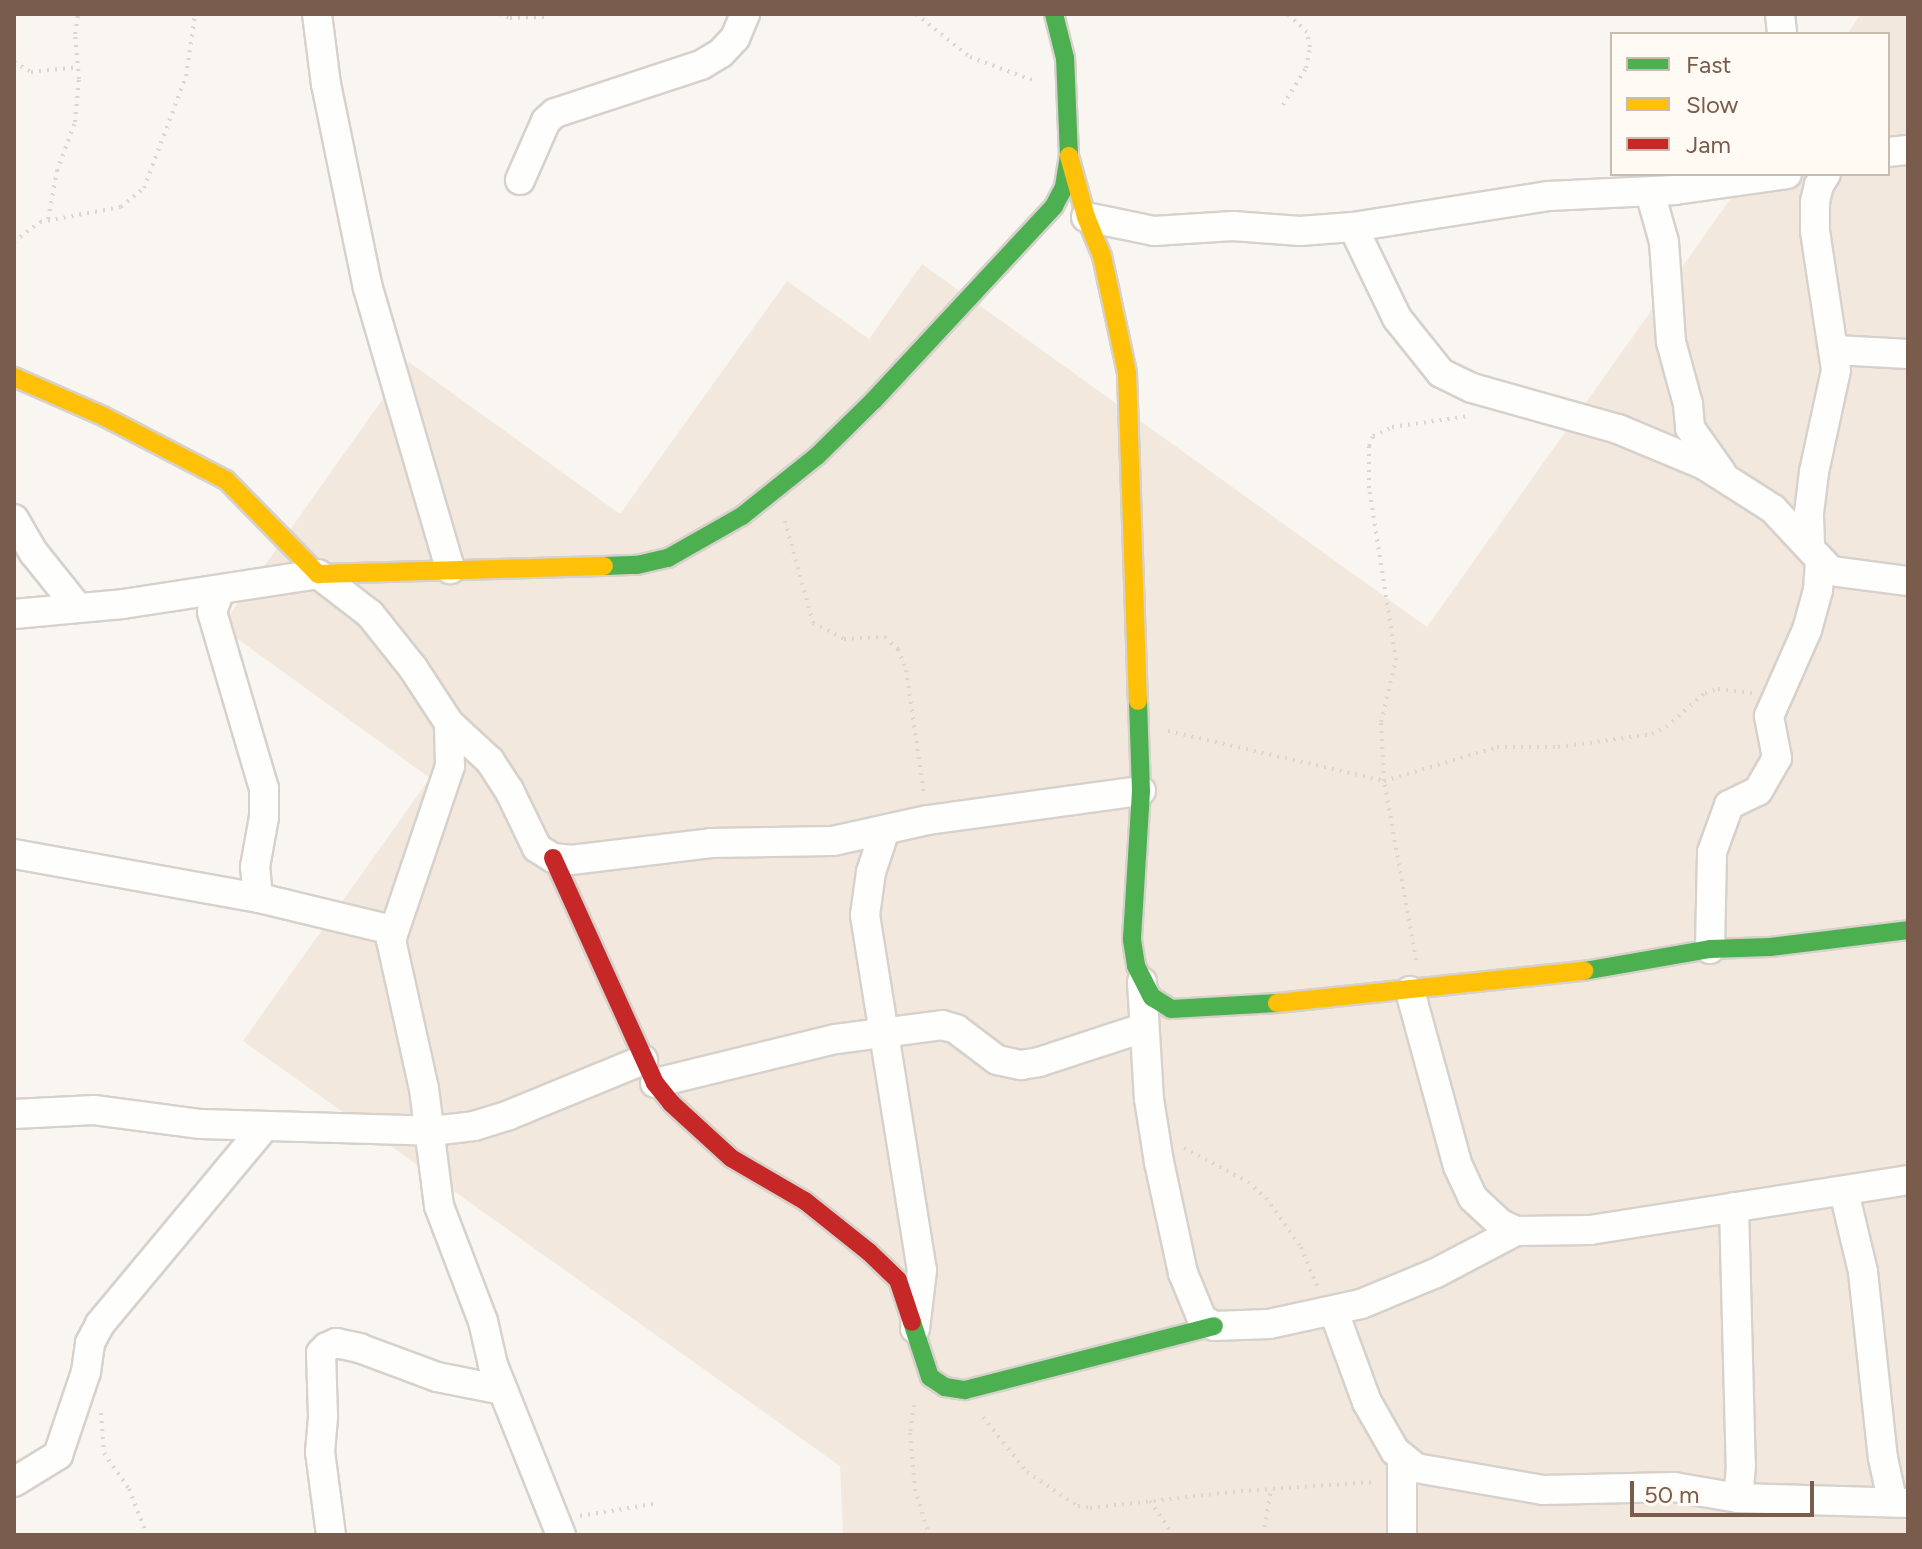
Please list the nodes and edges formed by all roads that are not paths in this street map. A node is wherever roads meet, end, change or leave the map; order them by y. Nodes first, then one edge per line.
1 (317, 14) edge
2 (745, 14) edge
3 (1054, 14) edge
4 (1069, 156) junction
5 (1772, 176) edge
6 (1819, 178) edge
7 (520, 180) dead end
8 (1650, 192) junction
9 (1086, 217) junction
10 (1353, 227) junction
11 (1836, 350) junction
12 (1908, 354) edge
13 (14, 377) edge
14 (1723, 476) junction
15 (14, 519) edge
16 (1815, 554) junction
17 (450, 569) junction
18 (318, 574) junction
19 (1908, 581) edge
20 (220, 590) junction
21 (78, 608) junction
22 (14, 614) edge
23 (449, 723) junction
24 (1141, 791) junction
25 (885, 830) junction
26 (14, 854) edge
27 (553, 858) junction
28 (258, 898) junction
29 (392, 930) junction
30 (1908, 930) edge
31 (1710, 949) junction
32 (1142, 982) junction
33 (1416, 991) junction
34 (1143, 1028) junction
35 (884, 1033) junction
36 (649, 1072) junction
37 (14, 1114) edge
38 (264, 1127) junction
39 (432, 1131) junction
40 (1908, 1180) edge
41 (1844, 1192) junction
42 (1734, 1207) junction
43 (1516, 1231) junction
44 (1330, 1312) junction
45 (1214, 1326) junction
46 (914, 1332) junction
47 (503, 1390) junction
48 (1402, 1468) junction
49 (14, 1482) edge
50 (1738, 1498) junction
51 (1900, 1502) edge
52 (558, 1528) edge
53 (331, 1535) edge
54 (1402, 1535) edge

1 - 17 street
2 - 7 street
3 - 4 street
4 - 9 street
4 - 17 street
5 - 8 street
6 - 11 street
8 - 10 street
8 - 14 street
9 - 10 street
9 - 24 street
10 - 14 street
11 - 12 street
11 - 16 street
13 - 18 street
14 - 16 street
15 - 21 street
16 - 19 street
16 - 31 street
17 - 18 street
18 - 20 street
18 - 23 street
20 - 21 street
20 - 28 street
21 - 22 street
23 - 27 street
23 - 29 street
24 - 25 street
24 - 32 street
25 - 27 street
25 - 35 street
26 - 28 street
27 - 36 street
28 - 29 street
29 - 39 street
30 - 31 street
31 - 33 street
32 - 33 street
32 - 34 street
33 - 43 street
34 - 35 street
34 - 45 street
35 - 36 street
35 - 46 street
36 - 39 street
36 - 46 street
37 - 38 street
38 - 39 street
38 - 49 street
39 - 47 street
40 - 41 street
41 - 42 street
41 - 51 street
42 - 43 street
42 - 50 street
43 - 44 street
44 - 45 street
44 - 48 street
45 - 46 street
47 - 52 street
47 - 53 street
48 - 50 street
48 - 54 street
50 - 51 street

